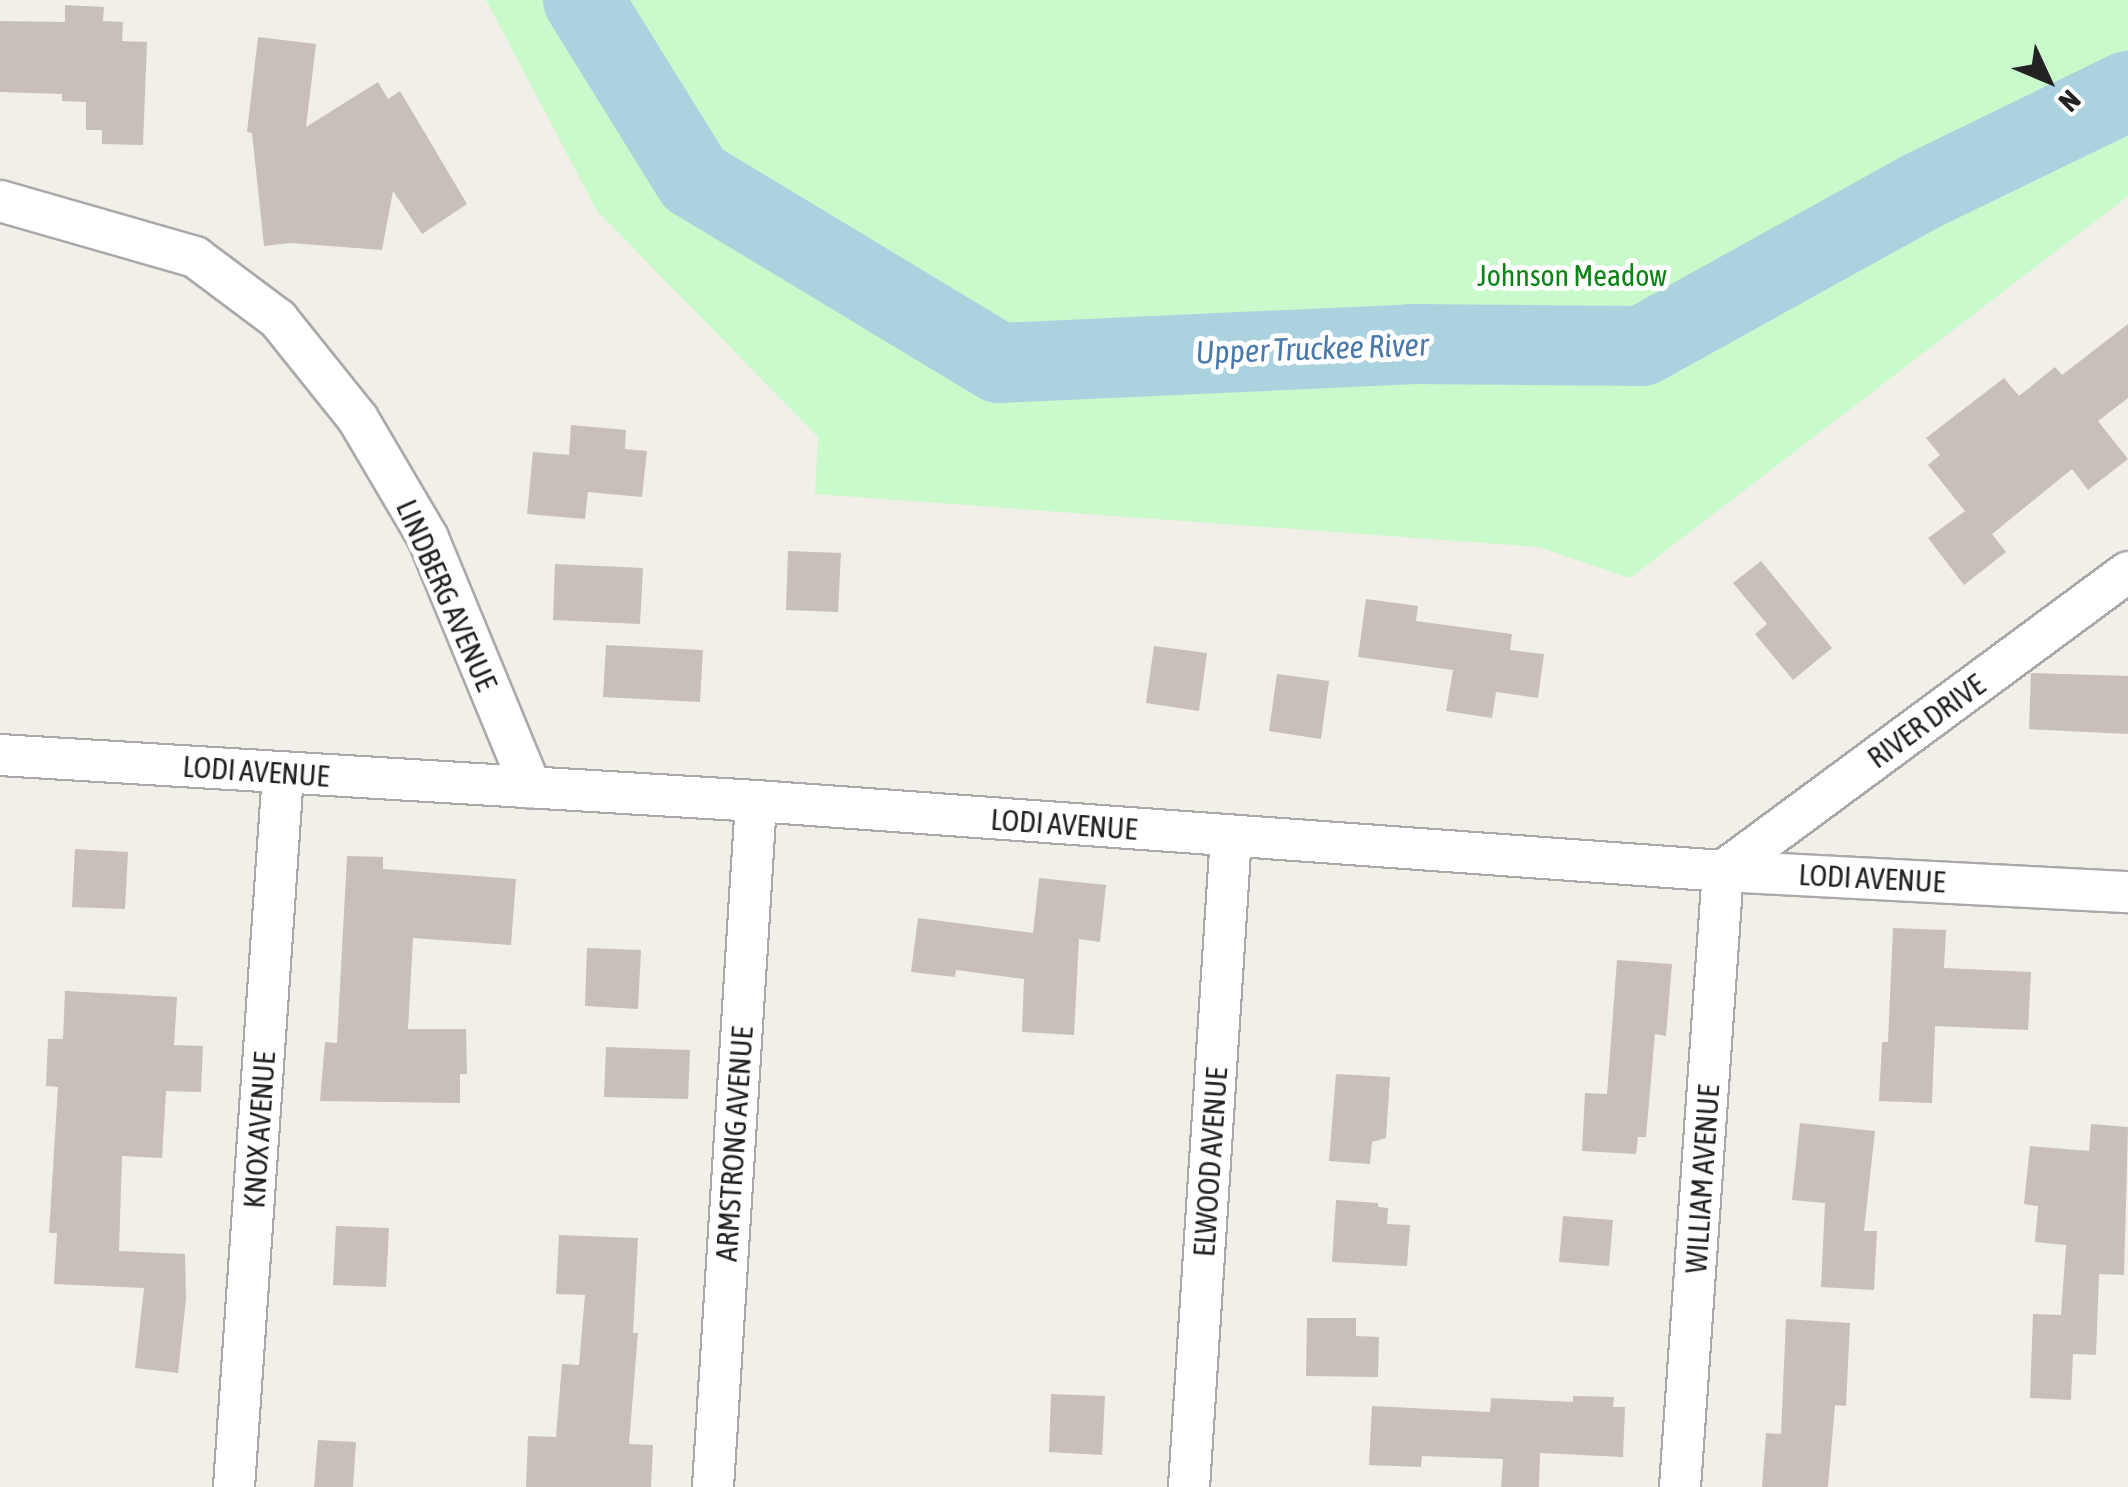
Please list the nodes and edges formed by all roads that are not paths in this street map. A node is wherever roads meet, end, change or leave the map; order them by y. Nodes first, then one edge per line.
1 (0, 201) edge
2 (2128, 572) edge
3 (0, 755) edge
4 (283, 773) junction
5 (532, 788) junction
6 (756, 801) junction
7 (1231, 836) junction
8 (1723, 870) junction
9 (2128, 892) edge
10 (234, 1487) edge
11 (713, 1487) edge
12 (1189, 1487) edge
13 (1680, 1487) edge

1 - 5 street, LINDBERG AVENUE
2 - 8 street, RIVER DRIVE
3 - 4 street, LODI AVENUE
4 - 5 street, LODI AVENUE
4 - 10 street, KNOX AVENUE
5 - 6 street, LODI AVENUE
6 - 7 street, LODI AVENUE
6 - 11 street, ARMSTRONG AVENUE
7 - 8 street, LODI AVENUE
7 - 12 street, ELWOOD AVENUE
8 - 9 street, LODI AVENUE
8 - 13 street, WILLIAM AVENUE

